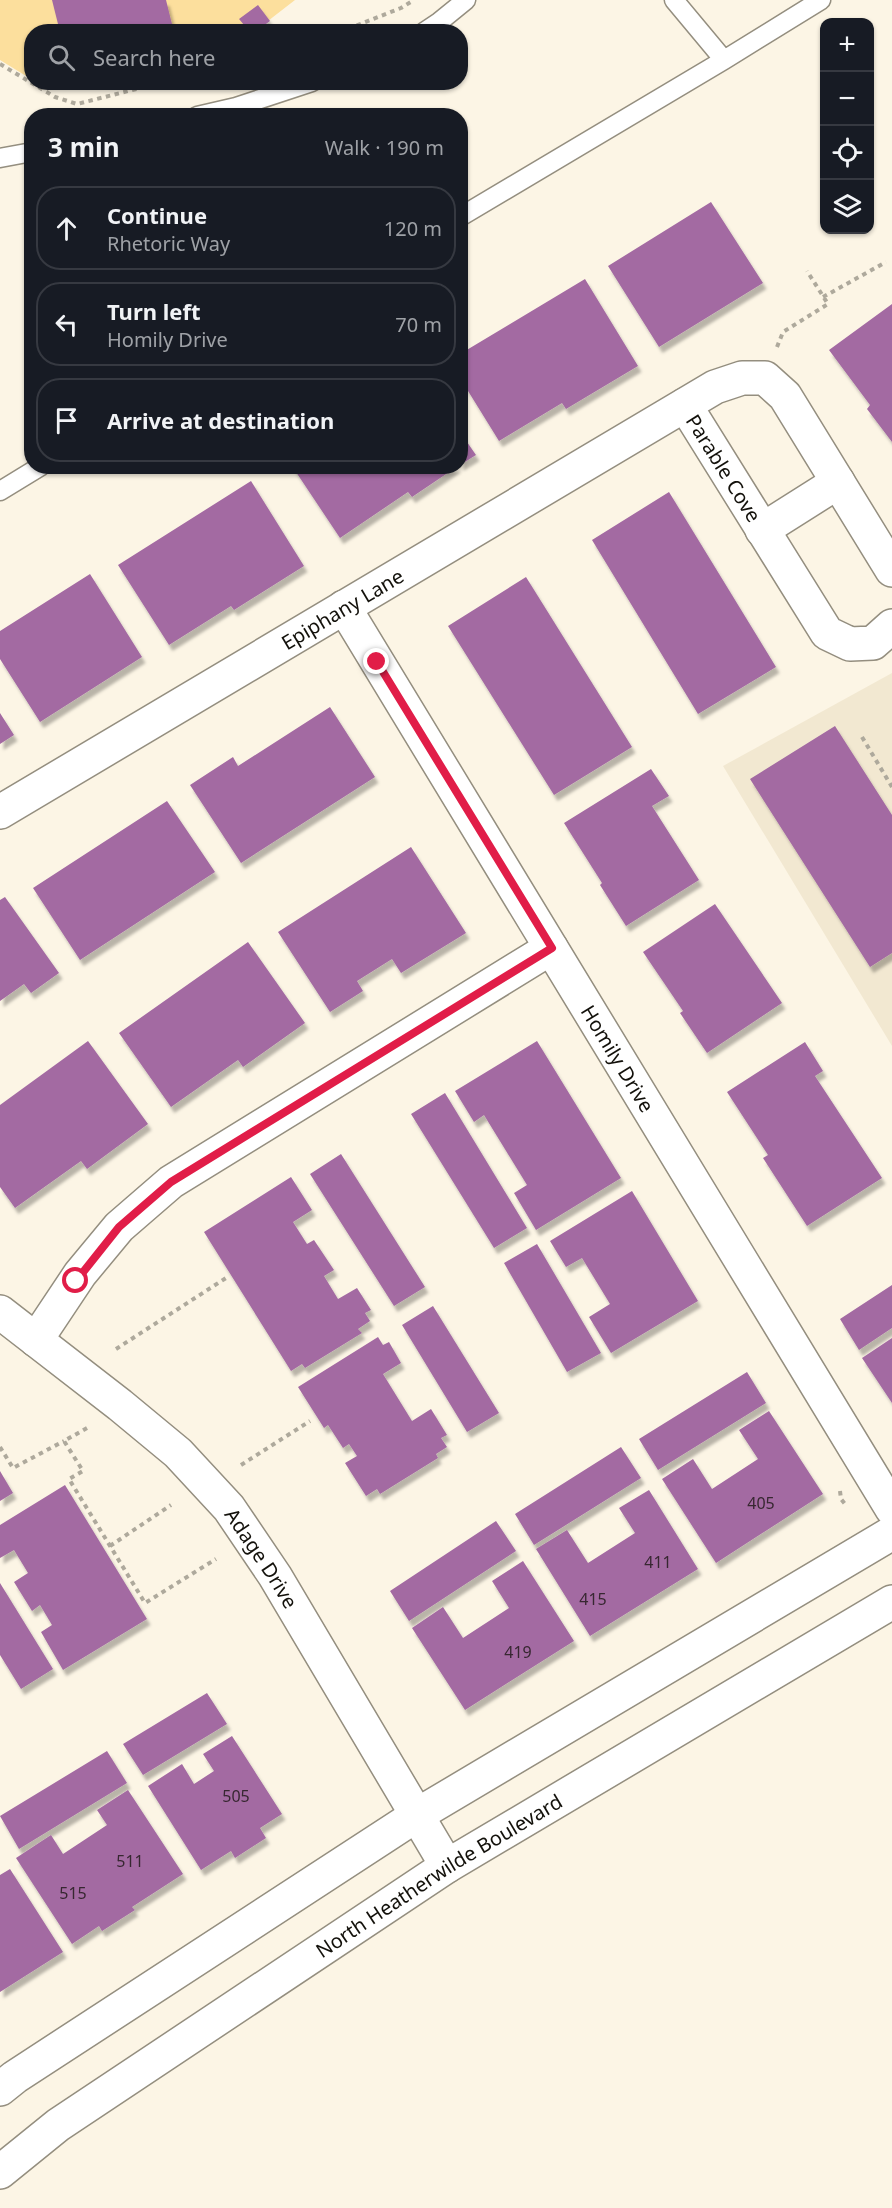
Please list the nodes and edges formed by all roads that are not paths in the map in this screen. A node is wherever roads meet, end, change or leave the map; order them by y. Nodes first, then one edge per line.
1 (466, 0) edge
2 (674, 0) edge
3 (821, 0) edge
4 (436, 24) edge
5 (724, 60) junction
6 (288, 90) edge
7 (232, 108) edge
8 (24, 154) edge
9 (0, 158) edge
10 (468, 212) edge
11 (685, 405) junction
12 (28, 474) edge
13 (838, 482) junction
14 (0, 491) edge
15 (762, 530) junction
16 (892, 570) edge
17 (344, 607) junction
18 (892, 626) edge
19 (0, 812) edge
20 (552, 948) junction
21 (0, 1312) edge
22 (36, 1340) junction
23 (892, 1509) edge
24 (892, 1533) edge
25 (892, 1602) edge
26 (417, 1815) junction
27 (447, 1866) junction
28 (0, 2090) edge
29 (0, 2172) edge

1 - 4 lane
2 - 5 lane
3 - 5 lane
5 - 10 lane
6 - 7 lane
8 - 9 lane
11 - 13 street, Parable Cove
11 - 15 street, Parable Cove
11 - 17 street, Epiphany Lane
12 - 14 lane
13 - 15 street, Parable Cove
13 - 16 street, Parable Cove
15 - 18 street, Parable Cove
17 - 19 street, Epiphany Lane
17 - 20 street, Homily Drive
20 - 22 street
20 - 23 street, Homily Drive
21 - 22 street, Adage Drive
22 - 26 street, Adage Drive
24 - 26 street
25 - 27 street, North Heatherwilde Boulevard
26 - 27 street, Adage Drive
26 - 28 street
27 - 29 street, North Heatherwilde Boulevard

